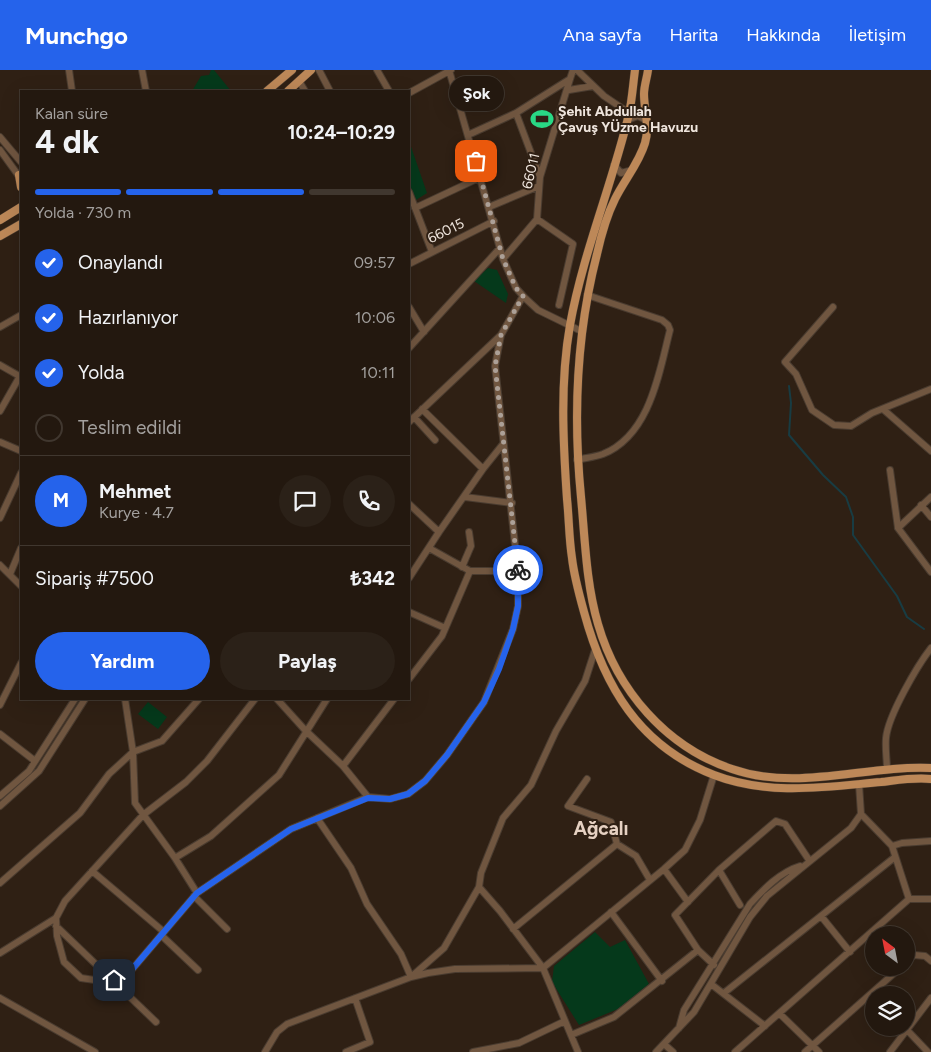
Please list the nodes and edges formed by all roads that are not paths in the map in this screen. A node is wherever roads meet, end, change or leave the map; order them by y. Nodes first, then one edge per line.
1 (69, 70) edge
2 (142, 70) edge
3 (292, 70) edge
4 (311, 70) edge
5 (319, 70) edge
6 (377, 70) edge
7 (450, 70) edge
8 (575, 70) edge
9 (635, 70) edge
10 (648, 70) edge
11 (570, 79) junction
12 (299, 81) junction
13 (593, 86) junction
14 (72, 90) edge
15 (146, 90) edge
16 (268, 90) edge
17 (289, 90) edge
18 (304, 90) edge
19 (329, 90) edge
20 (388, 90) edge
21 (568, 90) junction
22 (410, 92) edge
23 (516, 113) junction
24 (628, 116) junction
25 (646, 120) junction
26 (468, 135) junction
27 (0, 137) edge
28 (0, 150) edge
29 (20, 161) edge
30 (614, 165) junction
31 (632, 170) junction
32 (20, 177) edge
33 (481, 177) junction
34 (540, 177) junction
35 (539, 186) junction
36 (410, 195) edge
37 (20, 201) edge
38 (490, 207) junction
39 (20, 208) edge
40 (415, 208) junction
41 (4, 218) edge
42 (537, 218) junction
43 (494, 221) junction
44 (19, 226) edge
45 (0, 236) edge
46 (500, 248) junction
47 (432, 252) junction
48 (503, 259) junction
49 (410, 263) edge
50 (587, 295) junction
51 (523, 296) junction
52 (560, 305) dead end
53 (833, 308) dead end
54 (410, 309) edge
55 (20, 316) edge
56 (570, 326) junction
57 (0, 328) edge
58 (581, 331) junction
59 (424, 332) junction
60 (501, 335) junction
61 (410, 347) edge
62 (0, 365) edge
63 (20, 375) edge
64 (20, 378) edge
65 (931, 389) edge
66 (422, 409) junction
67 (884, 410) junction
68 (0, 411) edge
69 (411, 420) edge
70 (435, 440) dead end
71 (0, 442) edge
72 (503, 444) junction
73 (20, 451) edge
74 (931, 451) edge
75 (577, 460) junction
76 (483, 469) junction
77 (890, 470) dead end
78 (20, 475) edge
79 (465, 497) junction
80 (931, 497) edge
81 (512, 503) junction
82 (410, 505) edge
83 (920, 505) junction
84 (931, 517) edge
85 (0, 518) edge
86 (898, 528) junction
87 (439, 532) junction
88 (470, 532) dead end
89 (429, 548) junction
90 (20, 550) edge
91 (0, 565) edge
92 (462, 567) junction
93 (518, 570) junction
94 (470, 572) junction
95 (931, 572) edge
96 (10, 574) junction
97 (410, 576) edge
98 (20, 585) edge
99 (410, 612) edge
100 (445, 628) junction
101 (931, 648) edge
102 (595, 650) junction
103 (20, 665) edge
104 (410, 678) edge
105 (74, 700) edge
106 (84, 700) edge
107 (125, 700) edge
108 (197, 700) edge
109 (254, 700) edge
110 (278, 700) edge
111 (327, 700) edge
112 (393, 700) edge
113 (0, 705) edge
114 (305, 730) junction
115 (0, 734) edge
116 (133, 752) junction
117 (35, 762) junction
118 (343, 766) junction
119 (931, 768) edge
120 (887, 770) junction
121 (714, 775) junction
122 (586, 779) dead end
123 (931, 779) edge
124 (859, 784) junction
125 (0, 796) edge
126 (368, 798) junction
127 (0, 806) edge
128 (861, 814) junction
129 (143, 815) junction
130 (317, 818) junction
131 (931, 841) edge
132 (617, 844) junction
133 (892, 846) junction
134 (175, 858) junction
135 (895, 858) junction
136 (810, 860) junction
137 (804, 865) junction
138 (664, 869) junction
139 (719, 870) junction
140 (92, 871) junction
141 (650, 880) junction
142 (0, 883) edge
143 (479, 887) junction
144 (196, 895) junction
145 (909, 899) junction
146 (931, 899) edge
147 (688, 902) junction
148 (740, 905) dead end
149 (611, 912) junction
150 (821, 916) junction
151 (56, 922) junction
152 (228, 929) dead end
153 (513, 929) junction
154 (162, 933) junction
155 (698, 950) junction
156 (850, 952) junction
157 (0, 953) edge
158 (915, 955) edge
159 (931, 961) edge
160 (714, 965) junction
161 (543, 968) junction
162 (198, 970) dead end
163 (891, 976) edge
164 (411, 977) junction
165 (114, 980) junction
166 (662, 981) junction
167 (711, 984) junction
168 (724, 993) junction
169 (0, 998) edge
170 (355, 998) junction
171 (931, 998) edge
172 (780, 1014) junction
173 (565, 1021) junction
174 (915, 1021) edge
175 (156, 1022) dead end
176 (765, 1026) junction
177 (679, 1028) junction
178 (571, 1035) junction
179 (904, 1036) edge
180 (913, 1036) edge
181 (664, 1044) junction
182 (812, 1045) junction
183 (95, 1052) edge
184 (265, 1052) edge
185 (346, 1052) edge
186 (473, 1052) edge
187 (578, 1052) edge
188 (656, 1052) edge
189 (673, 1052) edge
190 (735, 1052) edge
191 (804, 1052) edge
192 (819, 1052) edge
193 (890, 1052) edge
194 (928, 1052) edge

1 - 14 street
2 - 15 street
3 - 16 main road
4 - 12 main road
5 - 19 street
6 - 20 street
7 - 22 street
7 - 26 street
8 - 11 street, 66011
8 - 13 street
9 - 24 main road
10 - 25 main road
11 - 21 street, 66011
11 - 23 street
12 - 17 main road
12 - 18 street
13 - 21 street
13 - 24 street
21 - 34 street, 66011
23 - 26 street
23 - 34 street
24 - 25 street
24 - 30 main road
25 - 31 main road
26 - 33 street
27 - 29 street
28 - 32 street
30 - 31 street
30 - 56 main road
31 - 50 main road
33 - 38 street
33 - 40 street
34 - 35 street, 66011
35 - 38 street
35 - 42 street, 66011
36 - 40 street
37 - 41 main road
38 - 43 street
39 - 41 main road
40 - 47 street
42 - 48 street
42 - 52 street
43 - 46 street
43 - 47 street, 66015
44 - 45 main road
46 - 48 street
46 - 59 street
47 - 49 street, 66015
48 - 51 street
50 - 58 main road
50 - 75 street
51 - 56 street
51 - 60 street
53 - 67 street
54 - 59 street
55 - 57 street
56 - 58 street
56 - 102 main road
58 - 75 main road
59 - 61 street
60 - 66 street
60 - 72 street
62 - 63 street
64 - 68 street
65 - 67 street
66 - 69 street
66 - 76 street
67 - 74 street
69 - 70 street
71 - 73 street
72 - 76 street
72 - 81 street
75 - 120 main road
76 - 79 street
77 - 86 street
78 - 85 street
79 - 81 street
79 - 87 street
80 - 83 street
81 - 93 street
82 - 87 street
83 - 84 street
83 - 86 street
86 - 95 street
87 - 89 street
88 - 92 street
89 - 92 street
89 - 97 street
90 - 96 street
91 - 96 street
92 - 94 street
93 - 94 street
93 - 126 street
94 - 100 street
96 - 98 street
99 - 100 street
100 - 104 street
101 - 120 street
102 - 121 main road
102 - 143 street
103 - 113 street
105 - 117 street
106 - 127 street
107 - 116 street
108 - 116 street
109 - 129 street
110 - 114 street
111 - 114 street
112 - 118 street
114 - 118 street
114 - 134 street
115 - 117 street
116 - 129 street
116 - 142 street
117 - 125 street
118 - 126 street
119 - 120 main road
121 - 124 main road
121 - 138 street
122 - 132 street
123 - 124 main road
124 - 128 street
126 - 130 street
128 - 133 street
128 - 136 street
129 - 134 street
129 - 140 street
130 - 144 street
130 - 164 street
131 - 133 street
132 - 141 street
132 - 153 street
133 - 135 street
134 - 144 street
135 - 145 street
135 - 150 street
136 - 137 street
136 - 139 street
137 - 160 street
137 - 167 street
138 - 141 street
138 - 147 street
139 - 147 street
139 - 148 street
140 - 151 street
140 - 154 street
141 - 149 street
143 - 153 street
143 - 164 street
144 - 152 street
144 - 154 street
145 - 146 street
145 - 156 street
147 - 155 street
149 - 161 street
149 - 166 street
150 - 156 street
150 - 168 street
151 - 157 street
151 - 165 street
151 - 165 street
153 - 161 street
154 - 162 street
154 - 165 street
155 - 160 street
155 - 166 street
156 - 172 street
158 - 159 street
160 - 177 street
161 - 164 street
161 - 173 street
163 - 182 street
164 - 170 street
165 - 175 street
166 - 178 street
167 - 168 street
167 - 177 street
168 - 176 street
169 - 183 street
170 - 184 street
170 - 185 street
171 - 174 street
172 - 176 street
172 - 182 street
173 - 178 street
173 - 186 street
176 - 190 street
177 - 181 street
178 - 187 street
179 - 193 street
180 - 194 street
181 - 188 street
181 - 189 street
182 - 191 street
182 - 192 street

